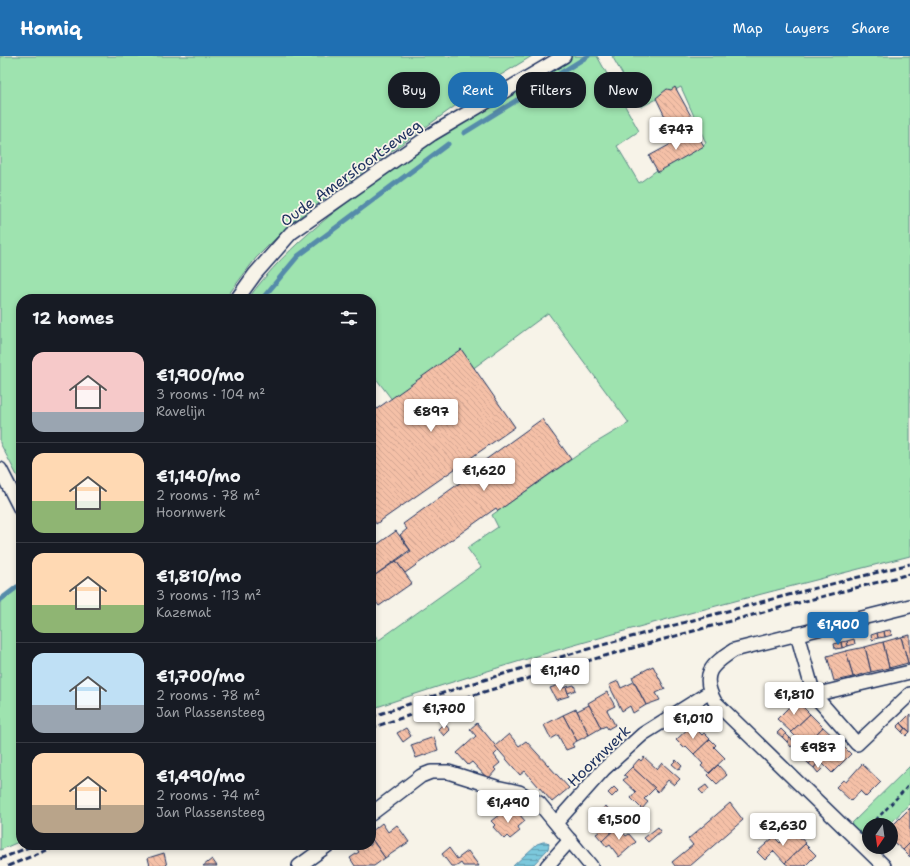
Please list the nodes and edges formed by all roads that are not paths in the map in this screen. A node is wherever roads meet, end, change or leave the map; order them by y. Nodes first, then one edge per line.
1 (564, 56) edge
2 (241, 294) edge
3 (0, 469) edge
4 (16, 500) edge
5 (910, 606) edge
6 (797, 634) junction
7 (910, 672) edge
8 (710, 692) junction
9 (910, 694) edge
10 (814, 695) junction
11 (376, 810) edge
12 (556, 823) junction
13 (570, 840) junction
14 (321, 850) edge
15 (299, 866) edge
16 (547, 866) edge
17 (591, 866) edge
18 (884, 866) edge

1 - 2 street, Oude Amersfoortseweg
3 - 4 street
5 - 6 street
6 - 8 street
6 - 10 street
7 - 10 street
8 - 12 street, Hoornwerk
8 - 18 street
9 - 10 street
11 - 12 street
12 - 13 street
13 - 16 street
13 - 17 street
14 - 15 street

